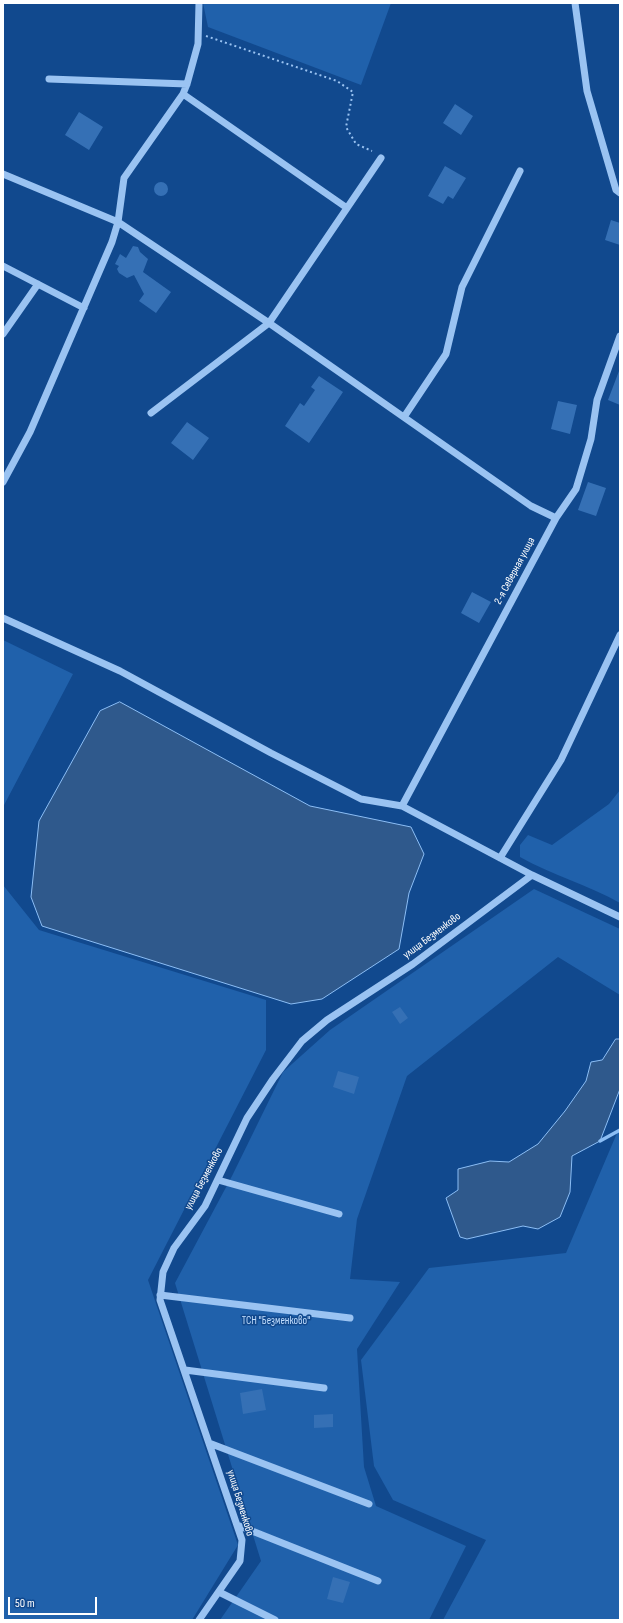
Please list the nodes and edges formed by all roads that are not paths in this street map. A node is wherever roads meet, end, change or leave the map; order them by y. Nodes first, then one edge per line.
1 (199, 3) edge
2 (575, 3) edge
3 (49, 79) dead end
4 (187, 84) junction
5 (183, 94) junction
6 (380, 158) dead end
7 (520, 171) dead end
8 (3, 174) edge
9 (620, 194) edge
10 (347, 208) junction
11 (118, 222) junction
12 (3, 266) edge
13 (38, 284) junction
14 (84, 308) junction
15 (269, 323) junction
16 (3, 334) edge
17 (620, 336) edge
18 (151, 413) dead end
19 (404, 417) junction
20 (3, 482) edge
21 (556, 518) junction
22 (3, 618) edge
23 (620, 635) edge
24 (402, 806) junction
25 (500, 858) junction
26 (532, 875) junction
27 (620, 917) edge
28 (218, 1180) junction
29 (339, 1214) dead end
30 (160, 1295) junction
31 (350, 1318) dead end
32 (185, 1370) junction
33 (324, 1388) dead end
34 (209, 1443) junction
35 (369, 1504) dead end
36 (236, 1525) junction
37 (378, 1581) dead end
38 (219, 1592) junction
39 (199, 1620) edge
40 (275, 1620) edge

1 - 4 street
2 - 9 street
3 - 4 street
4 - 5 street
5 - 10 street
5 - 11 street
6 - 10 street
7 - 19 street
8 - 11 street
10 - 15 street
11 - 14 street
11 - 15 street
12 - 13 street
13 - 14 street
13 - 16 street
14 - 20 street
15 - 18 street
15 - 19 street
17 - 21 street, 2-я Северная улица
19 - 21 street
21 - 24 street, 2-я Северная улица
22 - 24 street
23 - 25 street
24 - 25 street
25 - 26 street
26 - 27 street
26 - 28 street, улица Безменково
28 - 29 street
28 - 30 street, улица Безменково
30 - 31 street
30 - 32 street, улица Безменково
32 - 33 street
32 - 34 street, улица Безменково
34 - 35 street
34 - 36 street, улица Безменково
36 - 37 street
36 - 38 street, улица Безменково
38 - 39 street, улица Безменково
38 - 40 street

